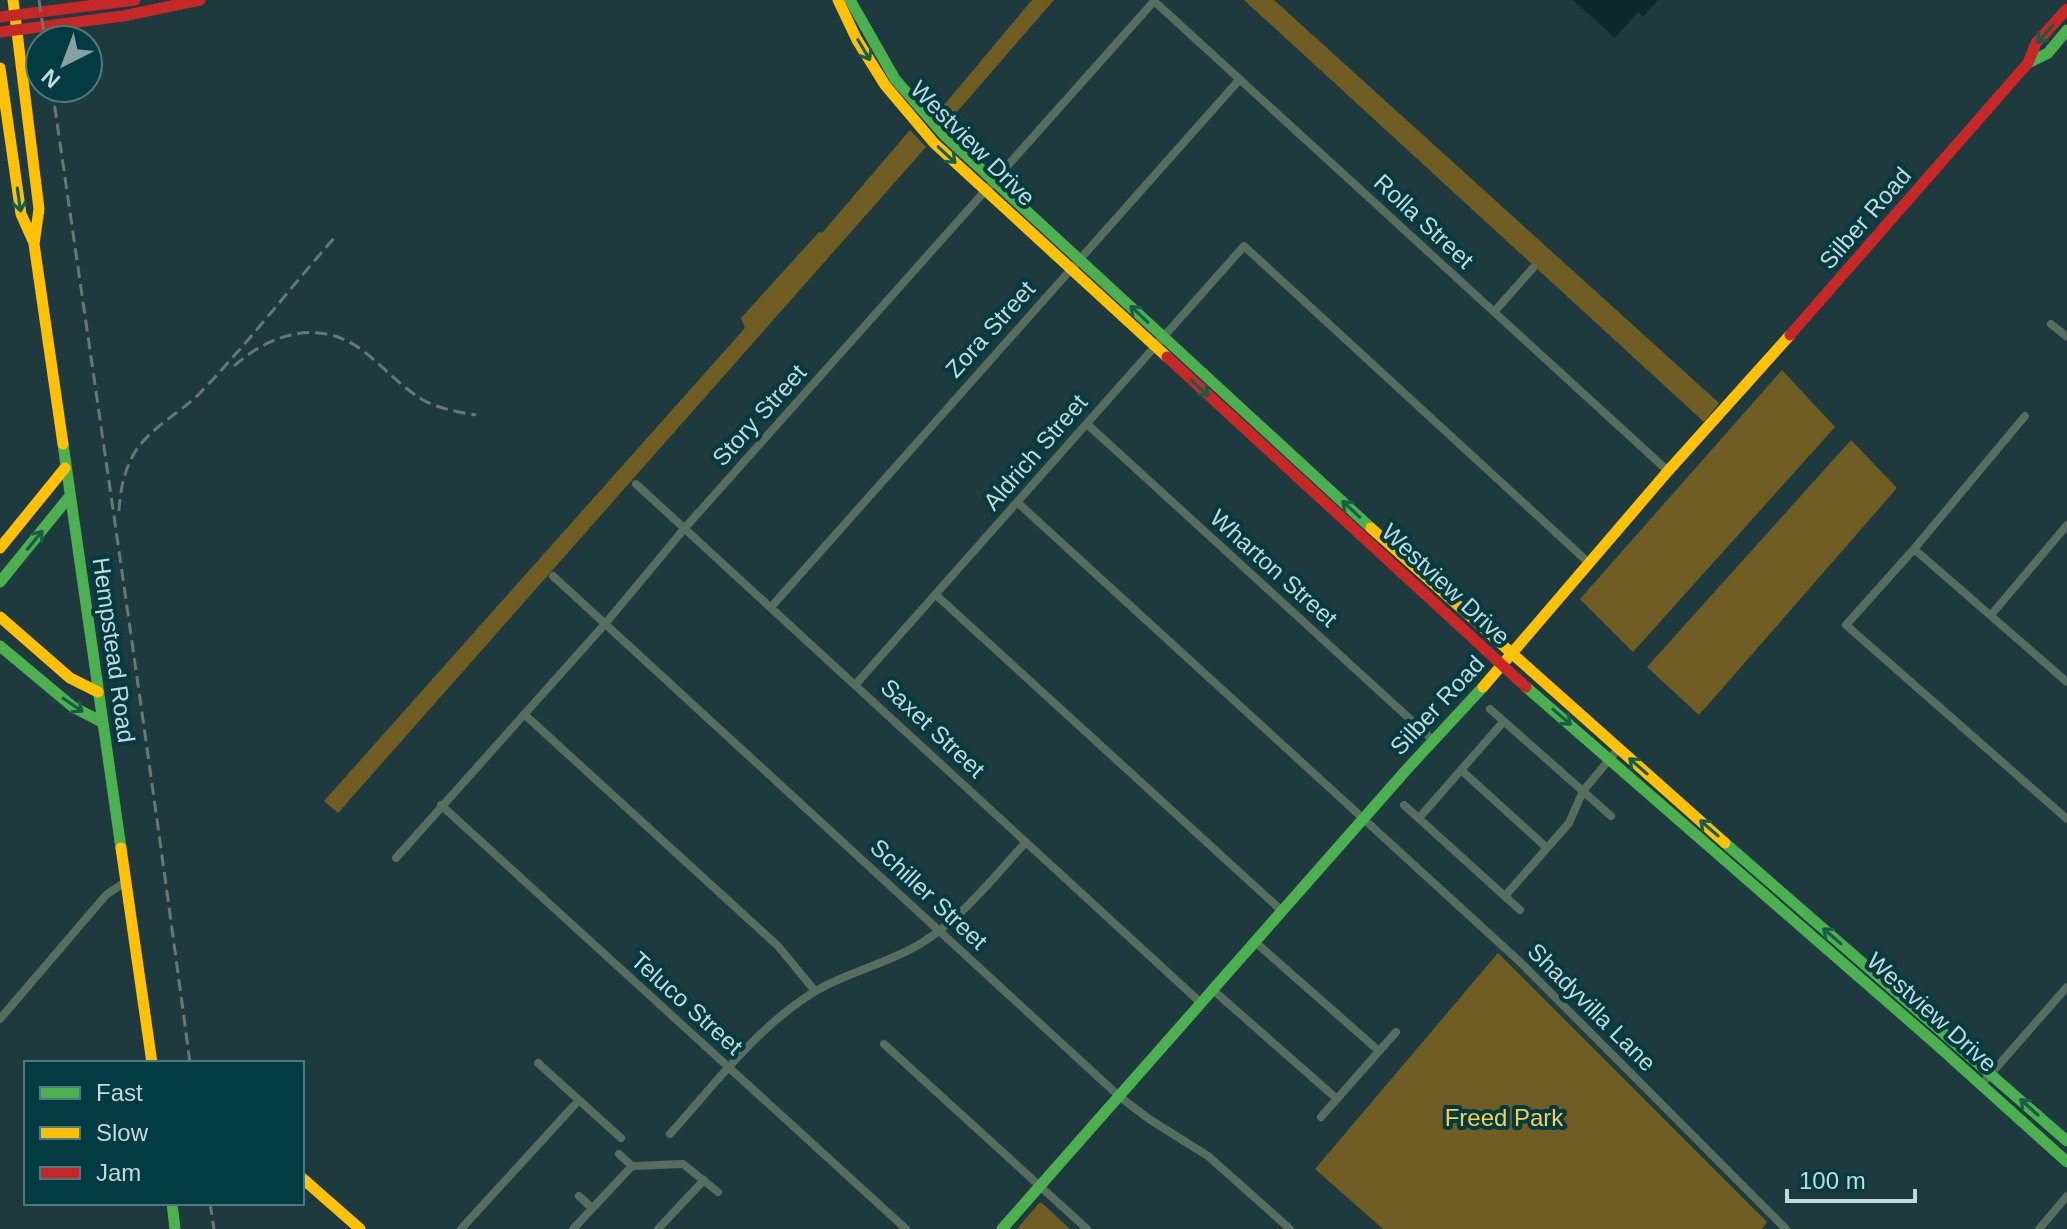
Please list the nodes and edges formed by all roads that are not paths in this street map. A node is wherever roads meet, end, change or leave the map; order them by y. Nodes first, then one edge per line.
1 (13, 0) edge
2 (135, 0) edge
3 (200, 0) edge
4 (838, 0) edge
5 (850, 0) edge
6 (1154, 0) edge
7 (2067, 9) edge
8 (0, 17) edge
9 (15, 17) junction
10 (2067, 30) edge
11 (17, 31) junction
12 (0, 32) edge
13 (2028, 63) junction
14 (0, 68) edge
15 (1240, 79) junction
16 (990, 187) junction
17 (34, 244) junction
18 (1076, 264) junction
19 (1533, 268) dead end
20 (1494, 312) junction
21 (2051, 324) dead end
22 (2067, 337) edge
23 (1159, 341) junction
24 (2025, 416) dead end
25 (1087, 424) junction
26 (65, 468) junction
27 (1668, 471) junction
28 (636, 484) dead end
29 (69, 497) junction
30 (1018, 503) junction
31 (2067, 525) edge
32 (684, 529) junction
33 (0, 548) edge
34 (1914, 549) junction
35 (1392, 556) junction
36 (1589, 563) junction
37 (553, 576) dead end
38 (0, 582) edge
39 (936, 595) junction
40 (772, 606) junction
41 (1991, 615) junction
42 (0, 617) edge
43 (605, 624) junction
44 (0, 646) edge
45 (39, 651) junction
46 (1513, 655) junction
47 (1502, 666) junction
48 (27, 669) junction
49 (2067, 682) edge
50 (856, 684) junction
51 (98, 692) junction
52 (1490, 709) dead end
53 (524, 714) junction
54 (1504, 721) junction
55 (102, 722) junction
56 (1434, 741) junction
57 (1614, 754) junction
58 (1461, 770) junction
59 (1583, 791) junction
60 (441, 805) junction
61 (1404, 805) dead end
62 (1611, 816) dead end
63 (1419, 818) junction
64 (2067, 819) edge
65 (1363, 820) junction
66 (1026, 842) junction
67 (1547, 848) junction
68 (396, 858) dead end
69 (125, 882) junction
70 (1763, 885) junction
71 (1505, 896) junction
72 (1520, 910) dead end
73 (1282, 911) junction
74 (939, 931) junction
75 (1255, 942) junction
76 (2067, 987) edge
77 (1213, 990) junction
78 (815, 991) junction
79 (1201, 1003) junction
80 (0, 1019) edge
81 (1396, 1032) dead end
82 (884, 1044) dead end
83 (1379, 1051) junction
84 (152, 1061) edge
85 (538, 1063) dead end
86 (729, 1068) junction
87 (1991, 1073) junction
88 (1981, 1085) junction
89 (1120, 1097) junction
90 (1337, 1099) junction
91 (579, 1100) junction
92 (1321, 1117) dead end
93 (670, 1134) dead end
94 (621, 1138) dead end
95 (2067, 1141) edge
96 (619, 1154) dead end
97 (2067, 1162) edge
98 (632, 1166) junction
99 (304, 1180) edge
100 (704, 1180) junction
101 (1039, 1186) junction
102 (718, 1192) dead end
103 (579, 1196) dead end
104 (2067, 1196) edge
105 (172, 1205) edge
106 (592, 1208) junction
107 (175, 1229) edge
108 (360, 1229) edge
109 (461, 1229) edge
110 (573, 1229) edge
111 (658, 1229) edge
112 (906, 1229) edge
113 (1002, 1229) edge
114 (1087, 1229) edge
115 (1290, 1229) edge
116 (1786, 1229) edge
117 (2039, 1229) edge

1 - 9 main road, Hempstead Road
2 - 9 main road
3 - 11 main road
4 -> 16 main road, Westview Drive
5 - 16 main road, Westview Drive
6 - 15 street, Rolla Street
6 - 16 street, Story Street
7 -> 13 main road, Silber Road
8 - 9 main road
9 - 11 main road, Hempstead Road
10 - 13 main road, Silber Road
11 - 12 main road
11 - 17 main road, Hempstead Road
13 - 27 main road, Silber Road
14 -> 17 main road, Hempstead Road
15 - 18 street, Zora Street
15 - 20 street, Rolla Street
16 - 18 main road, Westview Drive
16 - 32 street, Story Street
17 - 26 main road, Hempstead Road
18 - 23 main road, Westview Drive
18 - 40 street, Zora Street
19 - 20 street
20 - 27 street, Rolla Street
21 - 22 street
23 - 25 street, Aldrich Street
23 - 35 main road, Westview Drive
23 - 36 street, Aldrich Street
24 - 34 street
25 - 30 street, Aldrich Street
25 - 56 street, Wharton Street
26 - 29 main road, Hempstead Road
26 - 33 main road
27 - 36 main road, Silber Road
28 - 32 street, Saxet Street
38 -> 29 main road
29 - 51 main road, Hempstead Road
30 - 39 street, Aldrich Street
30 - 65 street, Shadyvilla Lane
31 - 41 street
32 - 40 street, Saxet Street
32 - 43 street, Story Street
34 - 41 street
34 - 64 street
35 - 46 main road, Westview Drive
35 - 47 main road, Westview Drive
36 - 46 main road, Silber Road
37 - 43 street, Schiller Street
39 - 50 street, Aldrich Street
39 - 73 street
40 - 50 street, Saxet Street
41 - 49 street
42 - 45 main road
43 - 53 street, Story Street
43 - 74 street, Schiller Street
44 - 48 main road
45 - 48 main road
45 - 51 main road
46 - 47 main road, Silber Road
46 - 57 main road, Westview Drive
47 - 56 main road, Silber Road
47 -> 57 main road, Westview Drive
48 -> 55 main road
50 - 66 street, Saxet Street
51 - 55 main road, Hempstead Road
52 - 54 street
53 - 60 street, Story Street
53 - 78 street
54 - 58 street
54 - 59 street
55 - 69 main road, Hempstead Road
56 - 65 main road, Silber Road
57 - 59 street
57 - 70 main road, Westview Drive
58 - 63 street
58 - 67 street
59 - 62 street
59 - 67 street
60 - 68 street, Story Street
60 - 86 street, Teluco Street
61 - 63 street
63 - 71 street
65 - 73 main road, Silber Road
65 - 116 street, Shadyvilla Lane
66 - 74 street
66 - 79 street, Saxet Street
67 - 71 street
69 - 80 street
69 - 84 main road, Hempstead Road
87 -> 70 main road, Westview Drive
70 - 88 main road, Westview Drive
71 - 72 street
73 - 75 main road, Silber Road
74 - 78 street
74 - 89 street, Schiller Street
75 - 77 main road, Silber Road
75 - 83 street
76 - 87 street
77 - 79 main road, Silber Road
77 - 90 street
78 - 86 street
79 - 89 main road, Silber Road
81 - 83 street
82 - 101 street
83 - 90 street
85 - 91 street
86 - 93 street
86 - 112 street, Teluco Street
87 - 88 street
95 -> 87 main road, Westview Drive
88 - 97 main road, Westview Drive
89 - 101 main road, Silber Road
89 - 115 street, Schiller Street
90 - 92 street
91 - 94 street
91 - 109 street
96 - 98 street
98 - 100 street
98 - 106 street
99 - 108 main road
100 - 102 street
100 - 111 street
101 - 113 main road, Silber Road
101 - 114 street
103 - 106 street
104 - 117 street
105 - 107 main road
106 - 110 street

